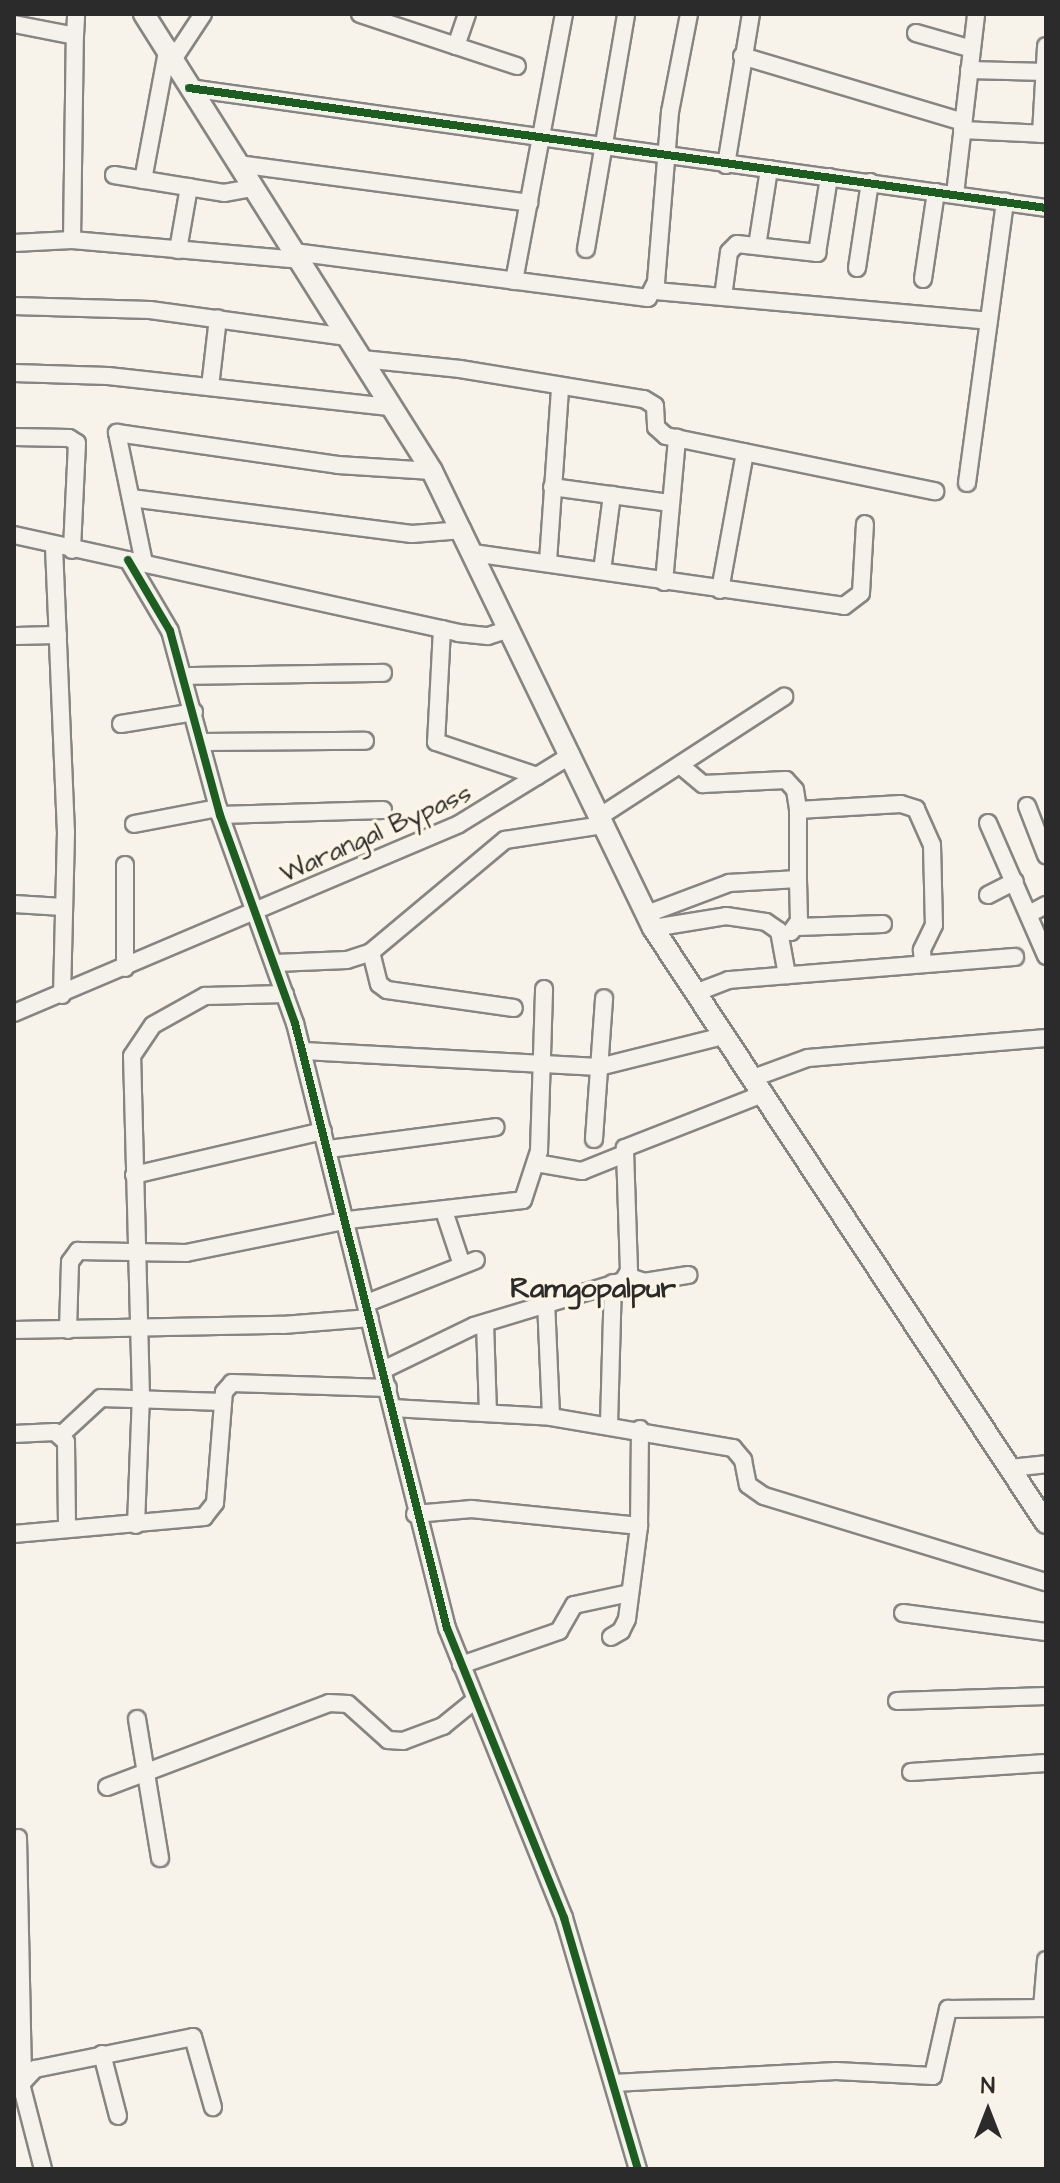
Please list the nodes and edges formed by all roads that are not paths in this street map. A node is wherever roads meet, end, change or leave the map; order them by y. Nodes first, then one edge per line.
1 (76, 14) edge
2 (144, 14) edge
3 (203, 14) edge
4 (360, 14) edge
5 (467, 14) edge
6 (564, 14) edge
7 (626, 14) edge
8 (689, 14) edge
9 (751, 14) edge
10 (976, 14) edge
11 (14, 24) edge
12 (916, 33) dead end
13 (75, 36) junction
14 (456, 46) junction
15 (1046, 46) edge
16 (972, 49) junction
17 (171, 53) junction
18 (742, 56) junction
19 (517, 66) dead end
20 (969, 70) junction
21 (1045, 72) edge
22 (189, 88) junction
23 (962, 126) junction
24 (1044, 134) edge
25 (541, 141) junction
26 (600, 148) junction
27 (666, 155) junction
28 (238, 164) junction
29 (726, 165) junction
30 (769, 169) junction
31 (114, 175) dead end
32 (829, 177) junction
33 (143, 180) junction
34 (870, 182) junction
35 (189, 187) junction
36 (253, 188) junction
37 (936, 192) junction
38 (955, 194) junction
39 (1005, 202) junction
40 (529, 203) junction
41 (1046, 208) edge
42 (72, 240) junction
43 (14, 243) edge
44 (757, 246) junction
45 (586, 249) dead end
46 (178, 250) junction
47 (296, 256) junction
48 (857, 268) dead end
49 (923, 279) dead end
50 (514, 281) junction
51 (655, 291) junction
52 (723, 297) junction
53 (14, 306) edge
54 (218, 318) junction
55 (989, 321) junction
56 (347, 337) junction
57 (362, 359) junction
58 (14, 373) edge
59 (210, 387) junction
60 (560, 389) junction
61 (391, 407) junction
62 (14, 437) edge
63 (677, 438) junction
64 (745, 452) junction
65 (432, 471) junction
66 (967, 483) dead end
67 (552, 487) junction
68 (935, 491) dead end
69 (612, 495) junction
70 (131, 498) junction
71 (671, 503) junction
72 (865, 524) dead end
73 (463, 530) junction
74 (14, 535) edge
75 (54, 547) junction
76 (72, 550) junction
77 (473, 553) junction
78 (548, 561) junction
79 (136, 562) junction
80 (602, 571) junction
81 (664, 582) junction
82 (720, 590) junction
83 (442, 629) junction
84 (510, 629) junction
85 (58, 635) junction
86 (14, 636) edge
87 (383, 673) dead end
88 (185, 676) junction
89 (784, 697) dead end
90 (194, 712) junction
91 (121, 724) dead end
92 (365, 741) dead end
93 (202, 742) junction
94 (571, 755) junction
95 (680, 765) junction
96 (537, 776) junction
97 (1027, 806) dead end
98 (383, 810) dead end
99 (798, 810) junction
100 (219, 812) junction
101 (601, 821) junction
102 (988, 823) dead end
103 (134, 824) dead end
104 (1046, 855) edge
105 (125, 865) dead end
106 (798, 879) junction
107 (1015, 881) junction
108 (988, 895) dead end
109 (14, 904) edge
110 (1046, 905) edge
111 (63, 907) junction
112 (259, 913) junction
113 (1029, 914) junction
114 (650, 921) junction
115 (883, 924) dead end
116 (797, 927) junction
117 (780, 940) junction
118 (371, 952) junction
119 (1046, 956) edge
120 (1015, 957) dead end
121 (276, 963) junction
122 (923, 964) junction
123 (125, 968) junction
124 (787, 975) junction
125 (544, 989) dead end
126 (695, 993) junction
127 (285, 994) junction
128 (62, 995) junction
129 (604, 998) dead end
130 (514, 1008) dead end
131 (14, 1013) edge
132 (723, 1036) junction
133 (1046, 1038) edge
134 (304, 1051) junction
135 (542, 1067) junction
136 (599, 1067) junction
137 (760, 1085) junction
138 (496, 1127) dead end
139 (323, 1131) junction
140 (594, 1139) dead end
141 (329, 1149) junction
142 (622, 1155) junction
143 (536, 1163) junction
144 (134, 1175) junction
145 (444, 1211) junction
146 (348, 1220) junction
147 (137, 1253) junction
148 (688, 1275) dead end
149 (620, 1280) junction
150 (546, 1301) junction
151 (368, 1311) junction
152 (485, 1323) junction
153 (139, 1327) junction
154 (14, 1330) edge
155 (68, 1330) junction
156 (385, 1369) junction
157 (388, 1388) junction
158 (141, 1397) junction
159 (223, 1402) junction
160 (392, 1408) junction
161 (488, 1412) junction
162 (551, 1417) junction
163 (609, 1424) junction
164 (640, 1429) junction
165 (14, 1434) edge
166 (61, 1435) junction
167 (1046, 1464) edge
168 (1010, 1468) junction
169 (415, 1514) junction
170 (1046, 1523) edge
171 (136, 1525) junction
172 (639, 1526) junction
173 (67, 1527) junction
174 (14, 1534) edge
175 (1046, 1582) edge
176 (630, 1593) junction
177 (903, 1613) dead end
178 (1046, 1632) edge
179 (611, 1637) dead end
180 (461, 1665) junction
181 (1046, 1696) edge
182 (475, 1700) junction
183 (897, 1701) dead end
184 (137, 1719) dead end
185 (1046, 1763) edge
186 (911, 1772) dead end
187 (146, 1775) junction
188 (107, 1787) dead end
189 (18, 1838) dead end
190 (160, 1858) dead end
191 (1046, 1960) edge
192 (1044, 2008) edge
193 (102, 2054) junction
194 (23, 2078) junction
195 (614, 2083) junction
196 (213, 2107) dead end
197 (118, 2116) dead end
198 (43, 2169) edge
199 (638, 2169) edge

1 - 13 street
2 - 17 main road
3 - 17 street
4 - 14 street
5 - 14 street
6 - 25 street
7 - 26 street
8 - 27 street
9 - 18 street
10 - 16 street
11 - 13 street
12 - 16 street
13 - 42 street
14 - 19 street
15 - 21 street
16 - 20 street
17 - 22 main road
17 - 33 street
18 - 23 street
18 - 29 street
20 - 21 street
20 - 23 street
21 - 24 street
22 - 25 street
22 - 28 main road
23 - 24 street
23 - 38 street
25 - 26 street
25 - 40 street
26 - 27 street
26 - 45 street
27 - 29 street
27 - 51 street
28 - 36 main road
28 - 40 street
29 - 30 street
30 - 32 street
30 - 44 street
31 - 33 street
32 - 34 street
32 - 44 street
33 - 35 street
34 - 37 street
34 - 48 street
35 - 36 street
35 - 46 street
36 - 47 main road
37 - 38 street
37 - 49 street
38 - 39 street
39 - 41 street
39 - 55 street
40 - 50 street
42 - 43 street
42 - 46 street
44 - 52 street
46 - 47 street
47 - 50 street
47 - 56 main road
50 - 51 street
51 - 52 street
52 - 55 street
53 - 54 street
54 - 56 street
54 - 59 street
55 - 66 street
56 - 57 main road
57 - 60 street
57 - 61 main road
58 - 59 street
59 - 61 street
60 - 63 street
60 - 67 street
61 - 65 main road
62 - 76 street
63 - 64 street
63 - 71 street
64 - 68 street
64 - 82 street
65 - 70 street
65 - 73 main road
67 - 69 street
67 - 78 street
69 - 71 street
69 - 80 street
70 - 73 street
70 - 79 street
71 - 81 street
72 - 82 street
73 - 77 main road
74 - 75 street
75 - 76 street
75 - 85 street
76 - 79 street
77 - 78 street
77 - 84 main road
78 - 80 street
79 - 83 street
79 - 88 street
80 - 81 street
81 - 82 street
83 - 84 street
83 - 96 street
84 - 94 main road
85 - 86 street
85 - 111 street
87 - 88 street
88 - 90 street
89 - 95 street
90 - 91 street
90 - 93 street
92 - 93 street
93 - 100 street
94 - 96 street, Warangal Bypass
94 - 101 main road
95 - 99 street
95 - 101 street
96 - 112 street, Warangal Bypass
97 - 104 street
98 - 100 street
99 - 106 street
99 - 122 street
100 - 103 street
100 - 112 street
101 - 114 main road
101 - 118 street
102 - 107 street
105 - 123 street
106 - 114 street
106 - 116 street
107 - 108 street
107 - 113 street
109 - 111 street
110 - 113 street
111 - 128 street
112 - 121 street
112 - 123 street, Warangal Bypass
113 - 119 street
114 - 117 street
114 - 126 main road
115 - 116 street
116 - 117 street
117 - 124 street
118 - 121 street
118 - 130 street
120 - 122 street
121 - 127 street
122 - 124 street
123 - 128 street, Warangal Bypass
124 - 126 street
125 - 135 street
126 - 132 main road
127 - 134 street
127 - 144 street
128 - 131 street, Warangal Bypass
129 - 136 street
132 - 136 street
132 - 137 main road
133 - 137 street
134 - 135 street
134 - 139 street
135 - 136 street
135 - 143 street
136 - 140 street
137 - 142 street
137 - 168 main road
138 - 141 street
139 - 141 street
139 - 144 street
141 - 146 street
142 - 143 street
142 - 149 street
143 - 145 street
144 - 147 street
145 - 146 street
145 - 151 street
146 - 147 street
146 - 151 street
147 - 153 street
147 - 155 street
148 - 149 street
149 - 150 street
149 - 163 street
150 - 152 street
150 - 162 street
151 - 153 street
151 - 156 street
152 - 156 street
152 - 161 street
153 - 155 street
153 - 158 street
154 - 155 street
156 - 157 street
157 - 159 street
157 - 160 street
158 - 159 street
158 - 166 street
158 - 171 street
159 - 171 street
160 - 161 street
160 - 169 street
161 - 162 street
162 - 163 street
163 - 164 street
164 - 172 street
164 - 175 street
165 - 166 street
166 - 173 street
167 - 168 street
168 - 170 main road
169 - 172 street
169 - 180 street
171 - 173 street
172 - 176 street
173 - 174 street
176 - 179 street
176 - 180 street
177 - 178 street
180 - 182 street
181 - 183 street
182 - 187 street
182 - 195 street
184 - 187 street
185 - 186 street
187 - 188 street
187 - 190 street
189 - 194 street
191 - 192 street
192 - 195 street
193 - 194 street
193 - 196 street
193 - 197 street
194 - 198 street
195 - 199 street

